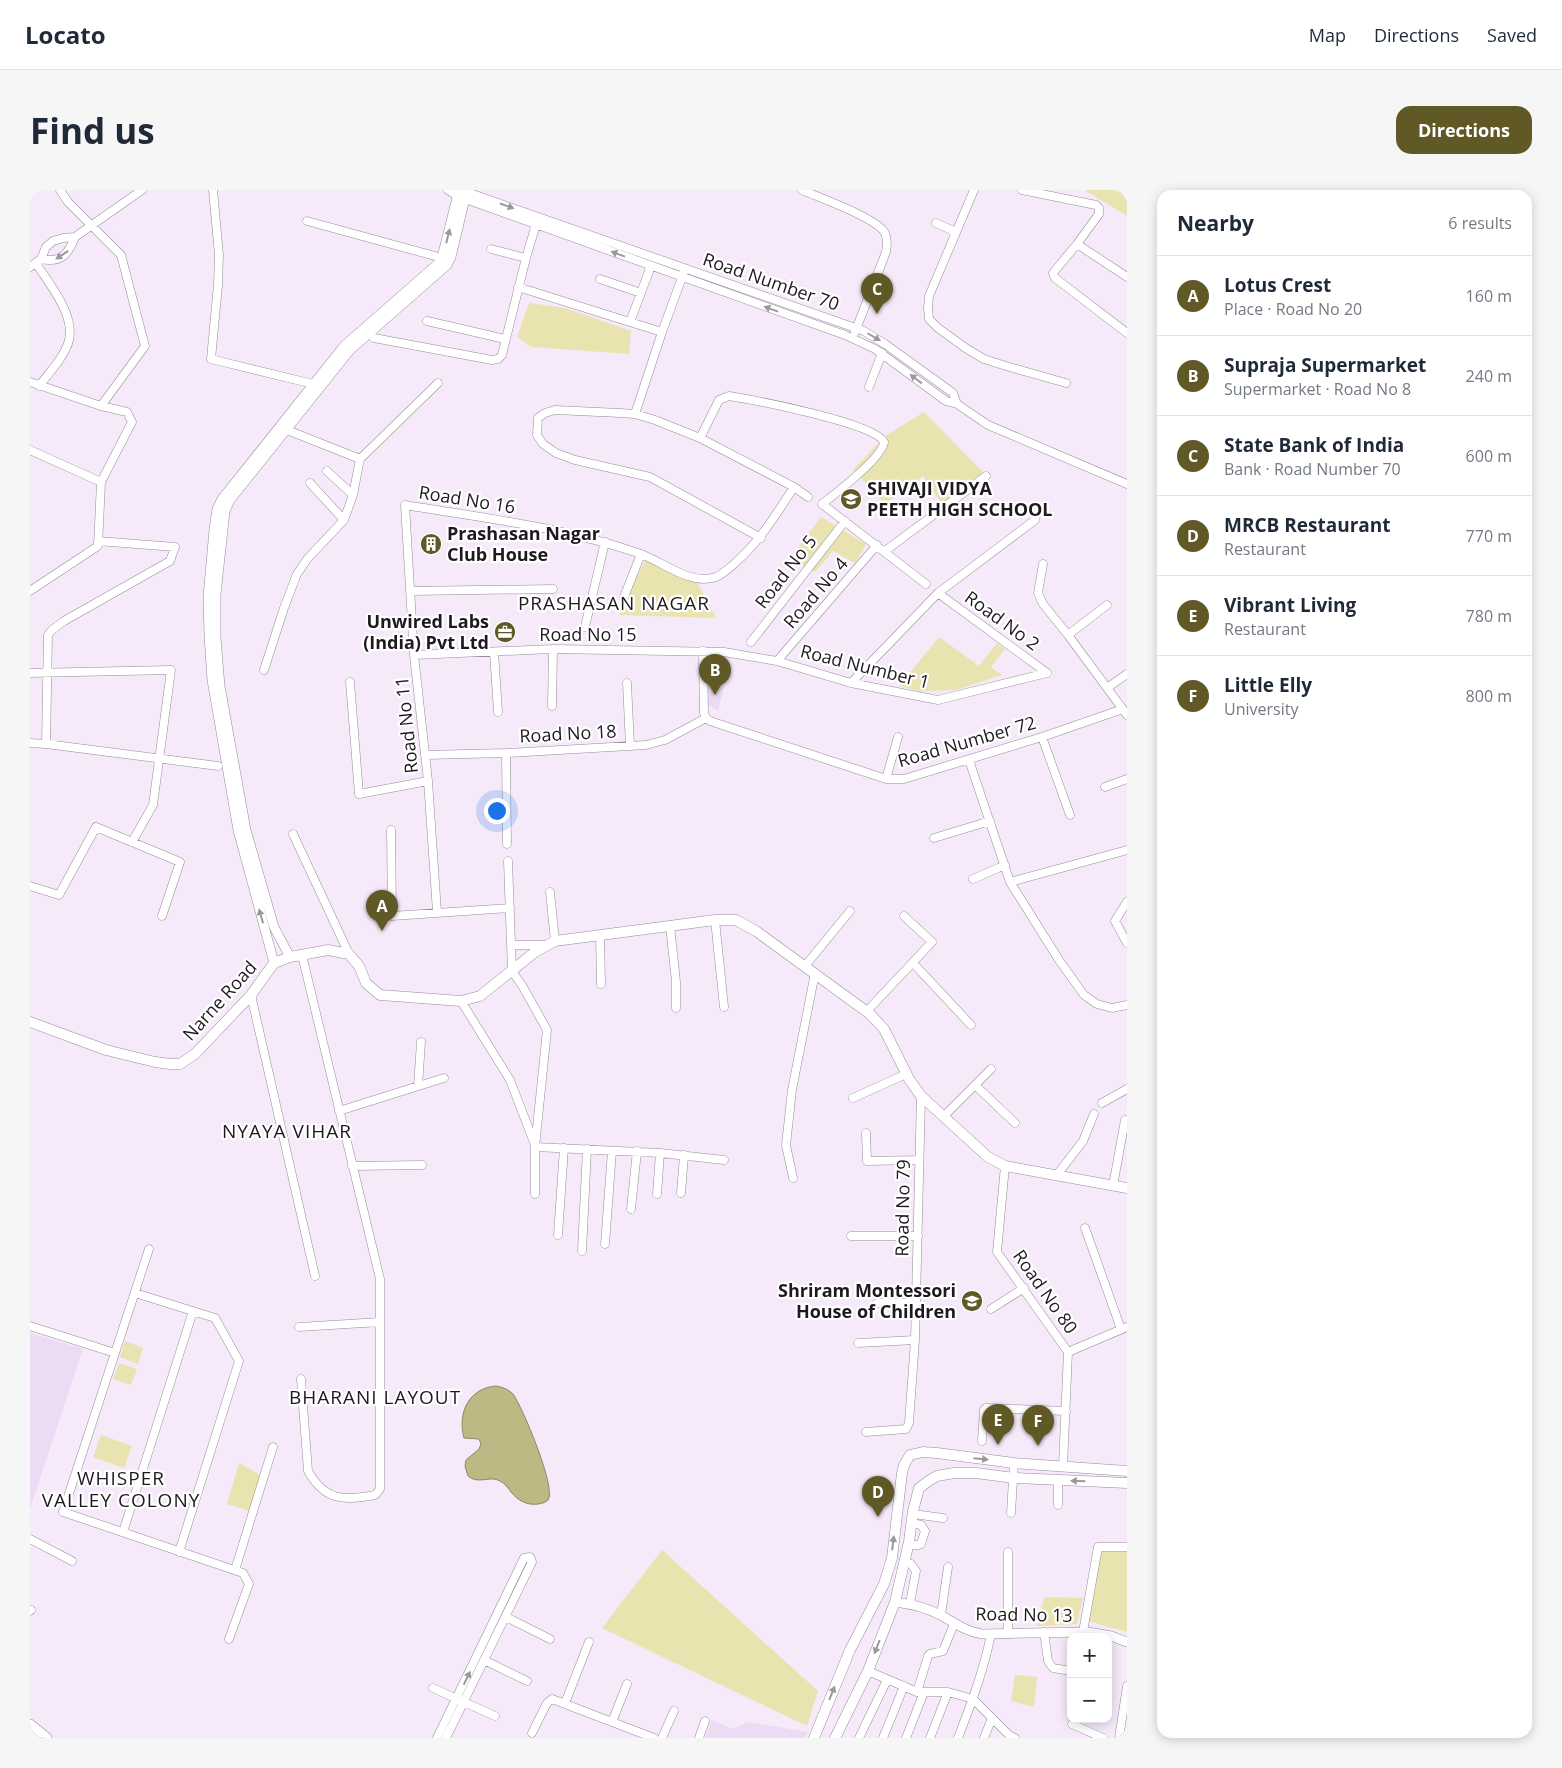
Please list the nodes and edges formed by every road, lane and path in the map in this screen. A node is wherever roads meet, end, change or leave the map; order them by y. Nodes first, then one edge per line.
1 (60, 190) edge
2 (142, 190) edge
3 (213, 190) edge
4 (448, 190) edge
5 (802, 190) edge
6 (974, 190) edge
7 (1022, 190) edge
8 (463, 193) edge
9 (538, 216) junction
10 (307, 221) dead end
11 (936, 223) dead end
12 (536, 225) junction
13 (91, 226) junction
14 (956, 232) junction
15 (75, 238) junction
16 (1076, 244) junction
17 (491, 249) dead end
18 (526, 258) junction
19 (446, 259) junction
20 (36, 263) edge
21 (651, 266) junction
22 (686, 268) junction
23 (683, 277) junction
24 (1127, 277) edge
25 (600, 279) dead end
26 (518, 287) junction
27 (641, 292) junction
28 (427, 321) dead end
29 (630, 322) junction
30 (856, 328) junction
31 (662, 332) junction
32 (1127, 333) edge
33 (374, 338) dead end
34 (852, 338) junction
35 (505, 339) junction
36 (882, 353) junction
37 (30, 382) edge
38 (438, 383) dead end
39 (1066, 383) dead end
40 (313, 384) junction
41 (39, 386) junction
42 (869, 387) dead end
43 (958, 404) junction
44 (101, 406) junction
45 (635, 414) junction
46 (282, 428) junction
47 (700, 438) junction
48 (30, 450) edge
49 (360, 459) junction
50 (327, 471) dead end
51 (986, 476) dead end
52 (101, 482) junction
53 (310, 483) dead end
54 (1127, 484) edge
55 (794, 487) junction
56 (353, 495) junction
57 (808, 498) dead end
58 (405, 505) joint
59 (344, 520) junction
60 (1034, 520) dead end
61 (845, 521) junction
62 (760, 538) junction
63 (98, 542) junction
64 (605, 542) junction
65 (877, 545) junction
66 (885, 551) junction
67 (641, 554) junction
68 (1043, 564) dead end
69 (926, 584) dead end
70 (553, 589) dead end
71 (30, 591) edge
72 (411, 592) junction
73 (938, 593) junction
74 (624, 597) dead end
75 (1107, 605) dead end
76 (585, 627) dead end
77 (1068, 635) junction
78 (751, 642) dead end
79 (553, 649) junction
80 (702, 651) junction
81 (494, 652) junction
82 (414, 654) junction
83 (777, 661) junction
84 (264, 670) dead end
85 (30, 673) edge
86 (48, 673) junction
87 (1047, 673) joint
88 (1127, 674) edge
89 (350, 682) dead end
90 (627, 683) dead end
91 (851, 683) junction
92 (1107, 688) junction
93 (552, 706) dead end
94 (498, 712) dead end
95 (1125, 712) edge
96 (706, 718) junction
97 (898, 737) dead end
98 (1042, 737) junction
99 (30, 744) edge
100 (46, 744) junction
101 (630, 746) junction
102 (506, 752) junction
103 (425, 755) junction
104 (159, 758) junction
105 (969, 760) junction
106 (218, 766) dead end
107 (886, 779) junction
108 (1127, 779) edge
109 (428, 781) junction
110 (1105, 787) dead end
111 (1070, 816) dead end
112 (990, 821) junction
113 (391, 830) dead end
114 (293, 834) dead end
115 (934, 838) dead end
116 (132, 842) junction
117 (507, 844) dead end
118 (1125, 852) edge
119 (508, 861) dead end
120 (1005, 865) junction
121 (973, 879) dead end
122 (1010, 882) junction
123 (30, 886) edge
124 (550, 892) dead end
125 (1127, 902) edge
126 (510, 908) junction
127 (850, 911) dead end
128 (437, 912) junction
129 (162, 916) dead end
130 (904, 916) dead end
131 (714, 920) junction
132 (670, 926) junction
133 (600, 936) junction
134 (552, 943) junction
135 (1127, 943) edge
136 (511, 944) junction
137 (349, 954) junction
138 (302, 955) junction
139 (290, 956) junction
140 (274, 963) junction
141 (913, 964) junction
142 (805, 966) junction
143 (512, 972) junction
144 (815, 973) junction
145 (601, 984) dead end
146 (251, 996) junction
147 (461, 1001) junction
148 (1127, 1005) edge
149 (724, 1007) dead end
150 (676, 1008) dead end
151 (867, 1011) junction
152 (30, 1022) edge
153 (971, 1025) dead end
154 (422, 1042) dead end
155 (992, 1069) dead end
156 (906, 1074) junction
157 (444, 1078) dead end
158 (975, 1085) junction
159 (418, 1086) junction
160 (1127, 1089) edge
161 (921, 1096) junction
162 (853, 1098) dead end
163 (1102, 1103) dead end
164 (339, 1111) junction
165 (1094, 1114) dead end
166 (944, 1116) junction
167 (1124, 1120) dead end
168 (1015, 1123) dead end
169 (866, 1132) dead end
170 (535, 1147) junction
171 (564, 1148) junction
172 (587, 1150) junction
173 (612, 1151) junction
174 (637, 1151) junction
175 (660, 1153) junction
176 (684, 1155) junction
177 (724, 1160) dead end
178 (920, 1160) junction
179 (422, 1165) dead end
180 (352, 1166) junction
181 (1005, 1166) junction
182 (1056, 1176) junction
183 (793, 1178) dead end
184 (1112, 1186) junction
185 (1127, 1188) edge
186 (681, 1193) dead end
187 (535, 1194) dead end
188 (657, 1194) dead end
189 (632, 1209) dead end
190 (1086, 1228) dead end
191 (558, 1235) dead end
192 (851, 1236) dead end
193 (918, 1236) junction
194 (605, 1244) dead end
195 (149, 1249) dead end
196 (582, 1251) dead end
197 (315, 1276) dead end
198 (1024, 1288) junction
199 (135, 1293) junction
200 (877, 1303) dead end
201 (916, 1303) junction
202 (991, 1309) dead end
203 (193, 1311) junction
204 (380, 1322) junction
205 (30, 1326) edge
206 (299, 1327) dead end
207 (1124, 1328) edge
208 (915, 1340) junction
209 (858, 1343) dead end
210 (1068, 1352) junction
211 (115, 1354) junction
212 (301, 1379) dead end
213 (1066, 1411) junction
214 (866, 1432) dead end
215 (982, 1442) dead end
216 (273, 1447) dead end
217 (1014, 1463) junction
218 (1063, 1466) junction
219 (1127, 1471) edge
220 (1014, 1478) junction
221 (1058, 1480) junction
222 (1127, 1483) edge
223 (1058, 1505) dead end
224 (1012, 1513) dead end
225 (943, 1518) dead end
226 (912, 1519) junction
227 (123, 1532) junction
228 (30, 1539) edge
229 (1127, 1547) edge
230 (179, 1552) junction
231 (1008, 1552) dead end
232 (72, 1561) dead end
233 (904, 1561) junction
234 (948, 1567) dead end
235 (235, 1570) junction
236 (895, 1602) junction
237 (910, 1604) junction
238 (941, 1615) junction
239 (506, 1617) junction
240 (954, 1624) junction
241 (1044, 1632) junction
242 (1088, 1633) edge
243 (991, 1634) junction
244 (1008, 1634) junction
245 (1112, 1636) edge
246 (229, 1639) dead end
247 (550, 1639) dead end
248 (590, 1642) dead end
249 (1127, 1642) edge
250 (484, 1660) junction
251 (1067, 1670) edge
252 (868, 1672) junction
253 (887, 1680) junction
254 (527, 1681) dead end
255 (627, 1684) dead end
256 (904, 1686) junction
257 (1127, 1686) edge
258 (433, 1688) dead end
259 (921, 1692) junction
260 (948, 1692) junction
261 (973, 1699) junction
262 (460, 1701) junction
263 (565, 1703) junction
264 (674, 1711) dead end
265 (495, 1716) dead end
266 (992, 1718) junction
267 (705, 1721) dead end
268 (612, 1722) junction
269 (30, 1724) edge
270 (1072, 1724) dead end
271 (532, 1733) dead end
272 (30, 1735) edge
273 (1010, 1737) edge
274 (33, 1738) edge
275 (46, 1738) edge
276 (438, 1738) edge
277 (446, 1738) edge
278 (654, 1738) edge
279 (662, 1738) edge
280 (699, 1738) edge
281 (814, 1738) edge
282 (835, 1738) edge
283 (859, 1738) edge
284 (883, 1738) edge
285 (906, 1738) edge
286 (930, 1738) edge
287 (958, 1738) edge
288 (984, 1738) edge
289 (1103, 1738) edge
290 (1119, 1738) edge

1 - 13 street
2 - 13 street
3 - 40 street
4 - 8 street
5 - 30 street
6 - 14 street
7 - 16 street
8 -> 9 street, Road Number 70
8 - 12 street
8 - 19 street
9 - 12 street
9 - 22 street, Road Number 70
10 - 19 street
11 - 14 street
12 - 18 street
21 -> 12 street
13 - 15 street
13 - 44 street
14 - 39 street
15 -> 20 street
15 - 20 street
16 - 24 street
16 - 32 street
17 - 18 street
18 - 26 street
19 - 40 street
19 - 46 street
20 - 41 street
21 - 23 street
21 - 27 street
22 - 23 street
22 - 30 street, Road Number 70
23 - 31 street
34 -> 23 street
25 - 27 street
26 - 29 street
26 - 35 street
27 - 29 street
28 - 35 street
29 - 31 street
30 - 34 street
30 -> 43 street, Road Number 70
31 - 45 street
33 - 35 street
34 - 36 street
36 - 42 street
43 -> 36 street
37 - 41 street
38 - 49 street
40 - 46 street
41 - 44 street
43 - 54 street, Road Number 70
44 - 52 street
45 - 47 street
45 - 62 street
46 - 49 street
46 - 139 street
140 -> 46 street
47 - 55 street
47 - 61 street
48 - 52 street
49 - 56 street
50 - 56 street
51 - 66 street
52 - 63 street
53 - 59 street
55 - 57 street
55 - 62 street, Road No 16
56 - 59 street
58 - 64 street, Road No 16
58 - 72 street, Road No 11
59 - 84 street
60 - 73 street
61 - 65 street
61 - 78 street, Road No 5
62 - 67 street, Road No 16
63 - 71 street
63 - 86 street
64 - 67 street, Road No 16
64 - 76 street
65 - 66 street
65 - 83 street, Road No 4
66 - 69 street
67 - 74 street
68 - 77 street
70 - 72 street
72 - 82 street, Road No 11
73 - 87 street, Road No 2
73 - 91 street
75 - 77 street
77 - 92 street
79 - 80 street, Road No 15
79 - 81 street, Road No 15
79 - 93 street
80 - 83 street, Road Number 1
80 - 96 street
81 - 82 street, Road No 15
81 - 94 street
82 - 103 street, Road No 11
83 - 91 street, Road Number 1
85 - 86 street
86 - 100 street
86 - 104 street
87 - 91 street, Road Number 1
88 - 92 street
89 - 109 street
90 - 101 street
92 - 95 street
95 - 98 street, Road Number 72
96 - 101 street, Road No 18
96 - 107 street, Road Number 72
97 - 107 street
98 - 105 street, Road Number 72
98 - 111 street
99 - 100 street
100 - 104 street
101 - 102 street, Road No 18
102 - 103 street, Road No 18
102 - 117 street
103 - 109 street, Road No 11
104 - 106 street
104 - 116 street
105 - 107 street, Road Number 72
105 - 112 street
108 - 110 street
109 - 128 street, Road No 11
112 - 115 street
112 - 120 street
113 - 128 street
114 - 137 street
116 - 123 street
116 - 129 street
118 - 122 street
119 - 126 street
120 - 121 street
120 - 122 street
122 - 148 street
124 - 134 street
125 - 135 street
126 - 128 street
126 - 136 street
127 - 142 street
130 - 141 street
131 - 132 main road
131 - 142 main road
131 - 149 street
132 - 133 main road
132 - 150 street
133 - 134 main road
133 - 145 street
134 - 136 street
134 - 143 main road
136 - 143 street
137 - 138 main road, Narne Road
137 - 147 main road
138 - 139 main road, Narne Road
138 - 164 street
139 - 140 main road, Narne Road
140 - 146 main road, Narne Road
141 - 151 street
141 - 153 street
142 - 144 main road
143 - 147 main road
143 - 170 street
144 - 151 main road
144 - 183 street
146 - 152 main road, Narne Road
146 - 197 street
147 - 170 street
151 - 156 main road
154 - 159 street
155 - 158 street
156 - 161 main road
156 - 162 street
157 - 159 street
158 - 166 street
158 - 168 street
159 - 164 street
160 - 163 street
161 - 166 main road
161 - 178 street, Road No 79
164 - 180 street
165 - 182 street
166 - 181 main road
167 - 184 street
169 - 178 street
170 - 171 street
170 - 187 street
171 - 172 street
171 - 191 street
172 - 173 street
172 - 196 street
173 - 174 street
173 - 194 street
174 - 175 street
174 - 189 street
175 - 176 street
175 - 188 street
176 - 177 street
176 - 186 street
178 - 193 street, Road No 79
179 - 180 street
180 - 204 street
181 - 182 main road
181 - 198 street, Road No 80
182 - 184 main road
184 - 185 main road
190 - 207 street
192 - 193 street
193 - 201 street, Road No 79
195 - 199 street
198 - 202 street
198 - 210 street, Road No 80
199 - 203 street
199 - 211 street
200 - 201 street
201 - 208 street, Road No 79
203 - 227 street
203 - 230 street
204 - 206 street
204 - 212 street
205 - 211 street
207 - 210 street
208 - 209 street
208 - 214 street, Road No 79
210 - 213 street, Road No 80
211 - 227 street
213 - 215 street
213 - 218 street, Road No 80
216 - 235 street
217 - 218 main road
217 - 220 street
281 -> 217 main road
218 - 219 main road
220 - 221 main road
220 - 224 street
220 - 226 main road
222 -> 221 main road
221 - 223 street
225 - 226 street
226 - 233 main road
227 - 230 street
228 - 232 street
229 - 242 street
230 - 235 street
231 - 244 street
233 - 236 main road
233 - 237 street
234 - 238 street
235 - 246 street
236 - 237 street, Road No 13
236 -> 252 main road
237 - 238 street, Road No 13
238 - 240 street, Road No 13
239 - 247 street
239 - 250 street
262 -> 239 street
240 - 243 street, Road No 13
240 - 259 street
241 - 242 street, Road No 13
241 - 244 street, Road No 13
241 - 251 street
243 - 244 street, Road No 13
243 - 261 street
245 - 249 street, Road No 13
248 - 263 street
250 - 254 street
250 - 262 street
252 - 253 street
252 - 282 main road
253 - 256 street
253 - 283 street
255 - 268 street
256 - 259 street
256 - 284 street
257 - 290 street
258 - 262 street
259 - 260 street
259 - 285 street
260 - 261 street
260 - 286 street
261 - 266 street
261 - 287 street
262 - 265 street
262 - 276 street
262 - 277 street
263 - 268 street
263 - 271 street
264 - 279 street
266 - 273 street
266 - 288 street
267 - 280 street
268 - 278 street
269 - 275 main road
270 - 289 street
272 - 274 main road

